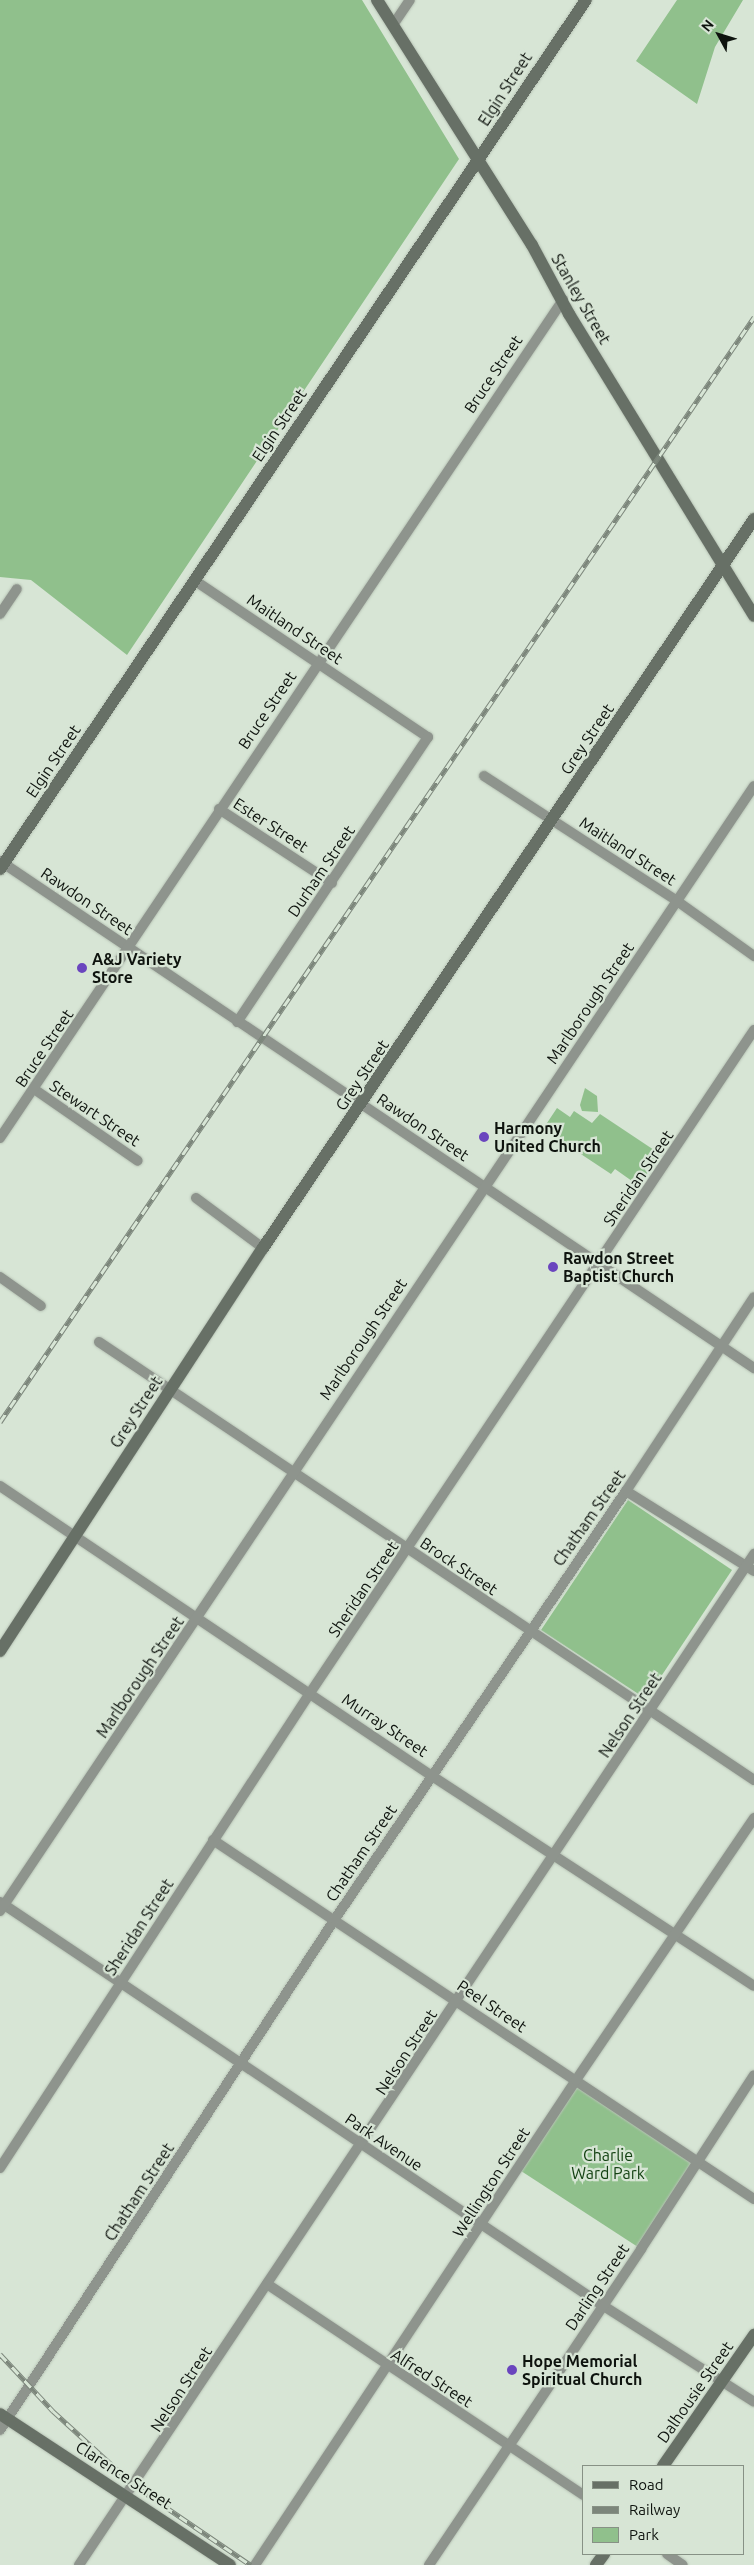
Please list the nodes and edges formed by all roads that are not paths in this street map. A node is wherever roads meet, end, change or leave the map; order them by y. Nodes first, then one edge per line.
1 (376, 0) edge
2 (410, 0) edge
3 (586, 0) edge
4 (392, 26) junction
5 (477, 159) junction
6 (563, 300) junction
7 (754, 519) edge
8 (722, 566) junction
9 (194, 580) junction
10 (17, 589) dead end
11 (0, 614) edge
12 (754, 616) edge
13 (317, 662) junction
14 (428, 736) joint
15 (484, 776) dead end
16 (754, 786) edge
17 (219, 808) junction
18 (552, 821) junction
19 (1, 864) edge
20 (332, 882) junction
21 (677, 901) junction
22 (128, 947) junction
23 (754, 956) edge
24 (237, 1022) junction
25 (754, 1030) edge
26 (34, 1089) junction
27 (362, 1104) junction
28 (0, 1138) edge
29 (138, 1161) dead end
30 (483, 1187) junction
31 (196, 1198) dead end
32 (263, 1248) junction
33 (598, 1264) junction
34 (0, 1277) edge
35 (754, 1297) edge
36 (41, 1306) dead end
37 (99, 1342) dead end
38 (722, 1346) junction
39 (754, 1368) edge
40 (169, 1391) junction
41 (292, 1473) junction
42 (0, 1486) edge
43 (626, 1491) junction
44 (75, 1536) junction
45 (408, 1550) junction
46 (754, 1554) edge
47 (750, 1569) edge
48 (198, 1618) junction
49 (528, 1632) junction
50 (0, 1651) edge
51 (310, 1693) junction
52 (650, 1712) junction
53 (432, 1776) junction
54 (754, 1780) edge
55 (754, 1818) edge
56 (213, 1840) junction
57 (554, 1855) junction
58 (1, 1906) edge
59 (335, 1919) junction
60 (676, 1936) junction
61 (120, 1984) junction
62 (754, 1986) edge
63 (458, 2001) junction
64 (240, 2064) junction
65 (754, 2075) edge
66 (576, 2080) junction
67 (362, 2145) junction
68 (698, 2161) junction
69 (0, 2168) edge
70 (754, 2199) edge
71 (481, 2224) junction
72 (267, 2284) junction
73 (602, 2305) junction
74 (754, 2335) edge
75 (387, 2367) junction
76 (723, 2381) junction
77 (754, 2402) edge
78 (4, 2417) edge
79 (0, 2430) edge
80 (509, 2445) junction
81 (665, 2465) edge
82 (582, 2494) edge
83 (128, 2497) junction
84 (668, 2555) edge
85 (80, 2565) edge
86 (230, 2565) edge
87 (255, 2565) edge
88 (429, 2565) edge
89 (683, 2565) edge

1 - 4 street, Stanley Street
2 - 4 street
3 - 5 street, Elgin Street
4 - 5 street, Stanley Street
5 - 6 street, Stanley Street
5 - 9 street, Elgin Street
6 - 8 street, Stanley Street
6 - 13 street, Bruce Street
7 - 8 street, Grey Street
8 - 12 street, Stanley Street
8 - 18 street, Grey Street
9 - 13 street, Maitland Street
9 - 19 street, Elgin Street
10 - 11 street
13 - 14 street, Maitland Street
13 - 17 street, Bruce Street
14 - 20 street, Durham Street
15 - 18 street, Maitland Street
16 - 21 street, Marlborough Street
17 - 20 street, Ester Street
17 - 22 street, Bruce Street
18 - 21 street, Maitland Street
18 - 27 street, Grey Street
19 - 22 street, Rawdon Street
20 - 24 street, Durham Street
21 - 23 street, Maitland Street
21 - 30 street, Marlborough Street
22 - 24 street, Rawdon Street
22 - 26 street, Bruce Street
24 - 27 street, Rawdon Street
25 - 33 street, Sheridan Street
26 - 28 street, Bruce Street
26 - 29 street, Stewart Street
27 - 30 street, Rawdon Street
27 - 32 street, Grey Street
30 - 33 street, Rawdon Street
30 - 41 street, Marlborough Street
31 - 32 street
32 - 40 street, Grey Street
33 - 38 street, Rawdon Street
33 - 45 street, Sheridan Street
34 - 36 street
35 - 38 street, Chatham Street
37 - 40 street, Brock Street
38 - 39 street, Rawdon Street
38 - 43 street, Chatham Street
40 - 41 street, Brock Street
40 - 44 street, Grey Street
41 - 45 street, Brock Street
41 - 48 street, Marlborough Street
42 - 44 street, Murray Street
43 - 47 street
43 - 49 street, Chatham Street
44 - 48 street, Murray Street
44 - 50 street, Grey Street
45 - 49 street, Brock Street
45 - 51 street, Sheridan Street
46 - 47 street, Nelson Street
47 - 52 street, Nelson Street
48 - 51 street, Murray Street
48 - 58 street, Marlborough Street
49 - 52 street, Brock Street
49 - 53 street, Chatham Street
51 - 53 street, Murray Street
51 - 56 street, Sheridan Street
52 - 54 street, Brock Street
52 - 57 street, Nelson Street
53 - 57 street, Murray Street
53 - 59 street, Chatham Street
55 - 60 street, Wellington Street
56 - 59 street, Peel Street
56 - 61 street, Sheridan Street
57 - 60 street, Murray Street
57 - 63 street, Nelson Street
58 - 61 street, Park Avenue
59 - 63 street, Peel Street
59 - 64 street, Chatham Street
60 - 62 street, Murray Street
60 - 66 street, Wellington Street
61 - 64 street, Park Avenue
61 - 69 street, Sheridan Street
63 - 66 street, Peel Street
63 - 67 street, Nelson Street
64 - 67 street, Park Avenue
64 - 78 street, Chatham Street
65 - 68 street, Darling Street
66 - 68 street, Peel Street
66 - 71 street, Wellington Street
67 - 71 street, Park Avenue
67 - 72 street, Nelson Street
68 - 70 street, Peel Street
68 - 73 street, Darling Street
71 - 73 street, Park Avenue
71 - 75 street, Wellington Street
72 - 75 street, Alfred Street
72 - 83 street, Nelson Street
73 - 76 street, Park Avenue
73 - 80 street, Darling Street
74 - 76 street, Dalhousie Street
75 - 80 street, Alfred Street
75 - 87 street, Wellington Street
76 - 77 street, Park Avenue
76 - 81 street, Dalhousie Street
78 - 79 street, Chatham Street
78 - 83 street, Clarence Street
80 - 82 street, Alfred Street
80 - 88 street, Darling Street
83 - 85 street, Nelson Street
83 - 86 street, Clarence Street
84 - 89 street

